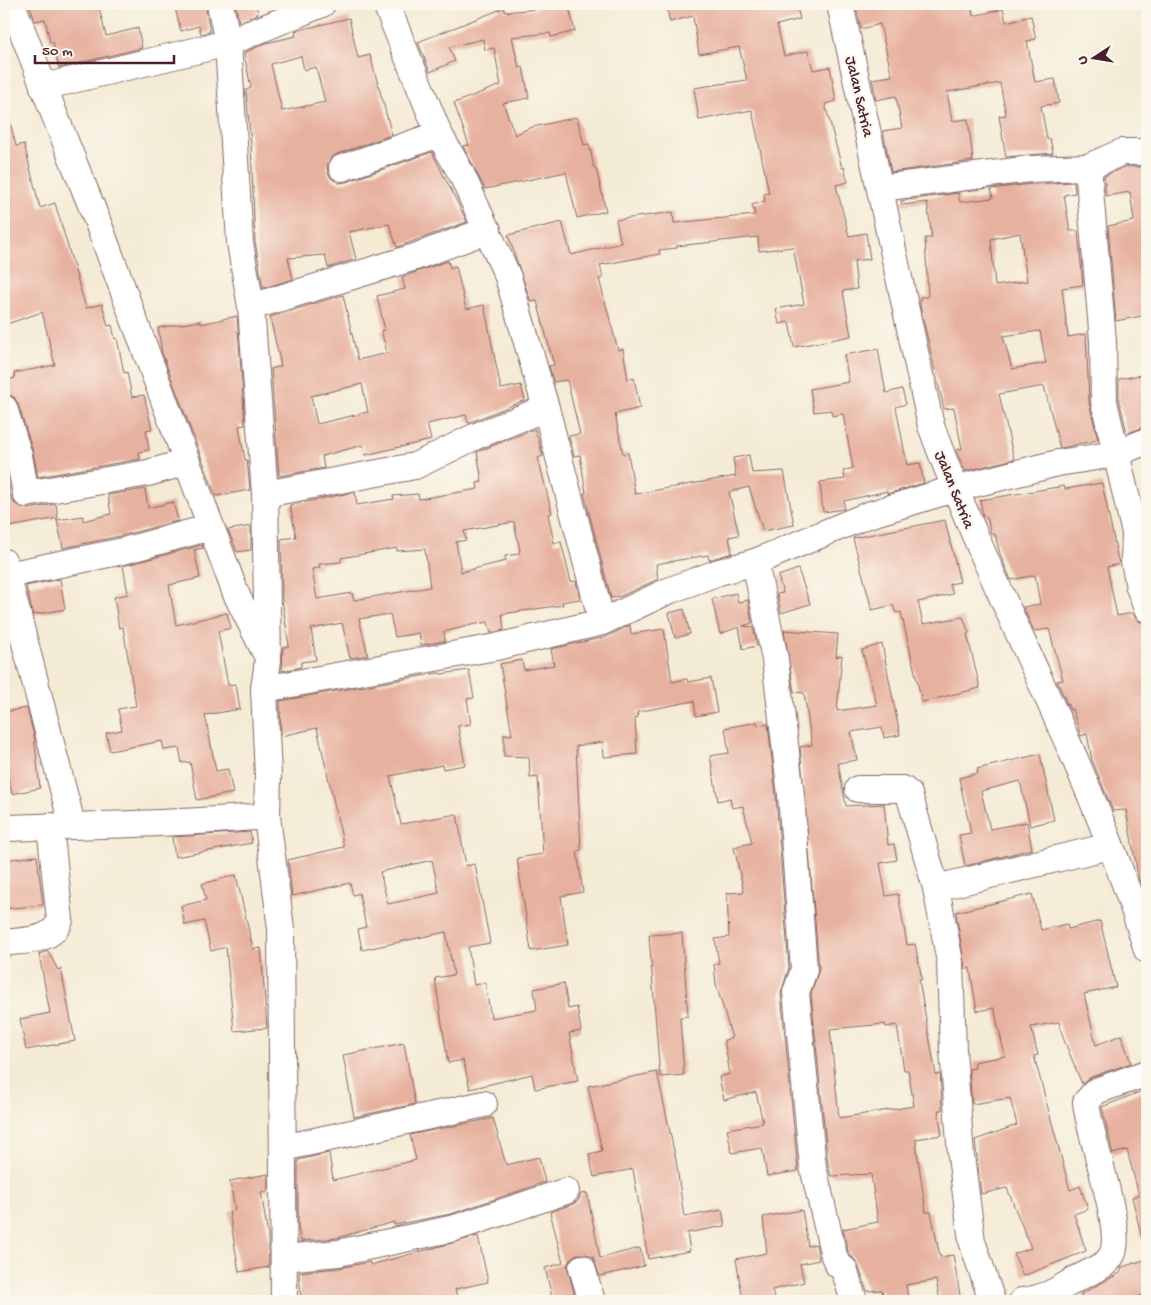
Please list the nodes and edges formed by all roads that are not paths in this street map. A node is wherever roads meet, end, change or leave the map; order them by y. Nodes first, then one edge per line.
1 (12, 4) edge
2 (220, 4) edge
3 (322, 4) edge
4 (386, 4) edge
5 (840, 4) edge
6 (228, 43) junction
7 (44, 87) junction
8 (439, 134) junction
9 (1147, 152) edge
10 (1088, 167) junction
11 (342, 168) dead end
12 (881, 188) junction
13 (488, 230) junction
14 (251, 307) junction
15 (4, 408) edge
16 (546, 408) junction
17 (1147, 442) edge
18 (1115, 454) junction
19 (187, 462) junction
20 (954, 489) junction
21 (265, 494) junction
22 (211, 527) junction
23 (755, 562) junction
24 (6, 568) edge
25 (1147, 609) edge
26 (602, 622) junction
27 (268, 660) junction
28 (264, 689) junction
29 (858, 789) dead end
30 (267, 816) junction
31 (61, 825) junction
32 (4, 828) edge
33 (1110, 846) junction
34 (936, 888) junction
35 (1143, 920) edge
36 (4, 943) edge
37 (1147, 950) edge
38 (1147, 1073) edge
39 (484, 1104) dead end
40 (283, 1148) junction
41 (566, 1191) dead end
42 (284, 1258) junction
43 (582, 1268) dead end
44 (284, 1301) edge
45 (592, 1301) edge
46 (854, 1301) edge
47 (992, 1301) edge
48 (1022, 1301) edge

1 - 7 street
2 - 6 street
3 - 6 street
4 - 8 street
5 - 12 street, Jalan Satria
6 - 7 street
6 - 14 street
7 - 19 street
8 - 11 street
8 - 13 street
9 - 10 street
10 - 12 street
10 - 18 street
12 - 20 street, Jalan Satria
13 - 14 street
13 - 16 street
14 - 21 street
15 - 19 street
16 - 21 street
16 - 26 street
17 - 18 street
18 - 20 street
18 - 25 street
19 - 22 street
20 - 23 street
20 - 33 street, Jalan Satria
21 - 27 street
22 - 24 street
22 - 27 street
23 - 26 street
23 - 46 street
24 - 31 street
26 - 28 street
27 - 28 street
28 - 30 street
29 - 34 street
30 - 31 street
30 - 40 street
31 - 32 street
31 - 36 street
33 - 34 street
33 - 35 street, Jalan Satria
34 - 47 street
35 - 37 street, Jalan Satria
38 - 48 street
39 - 40 street
40 - 42 street
41 - 42 street
42 - 44 street
43 - 45 street

